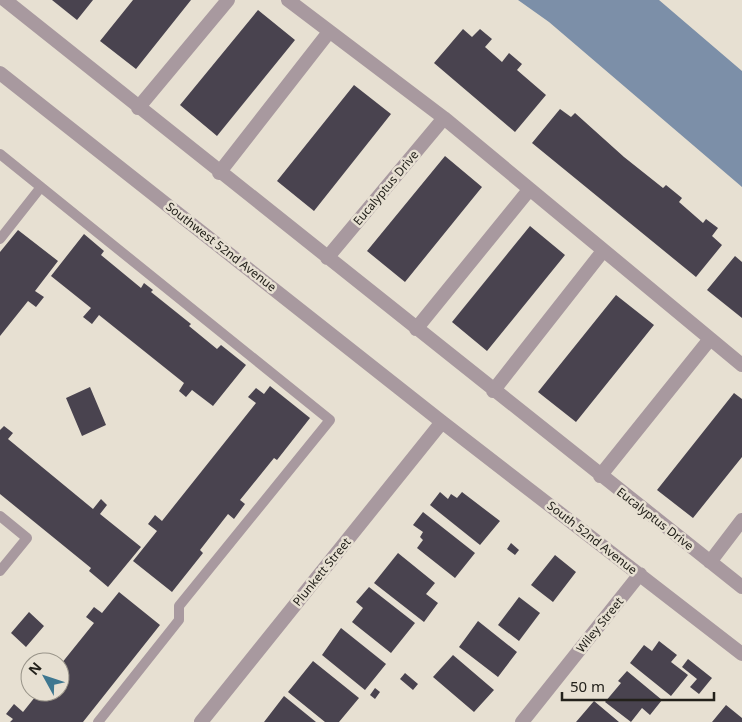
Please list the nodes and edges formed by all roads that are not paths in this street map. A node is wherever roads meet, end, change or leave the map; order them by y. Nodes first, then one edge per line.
1 (5, 0) edge
2 (228, 0) edge
3 (288, 0) edge
4 (329, 32) junction
5 (0, 73) edge
6 (138, 108) junction
7 (444, 118) junction
8 (0, 154) edge
9 (219, 172) junction
10 (42, 187) junction
11 (529, 190) junction
12 (0, 239) edge
13 (603, 252) junction
14 (327, 258) junction
15 (416, 329) junction
16 (710, 340) junction
17 (742, 365) edge
18 (493, 390) junction
19 (442, 422) junction
20 (600, 476) junction
21 (0, 516) edge
22 (742, 520) edge
23 (710, 562) junction
24 (0, 571) edge
25 (640, 574) junction
26 (742, 587) edge
27 (742, 654) edge
28 (98, 722) edge
29 (201, 722) edge
30 (522, 722) edge

1 - 6 street, Eucalyptus Drive
2 - 6 street
3 - 4 street
4 - 7 street
4 - 9 street
5 - 19 street, Southwest 52nd Avenue
6 - 9 street, Eucalyptus Drive
7 - 11 street
7 - 14 street, Eucalyptus Drive
8 - 10 lane
9 - 14 street, Eucalyptus Drive
10 - 12 lane
10 - 28 lane
11 - 13 street
11 - 15 street
13 - 16 street
13 - 18 street
14 - 15 street, Eucalyptus Drive
15 - 18 street, Eucalyptus Drive
16 - 17 street
16 - 20 street
18 - 20 street, Eucalyptus Drive
19 - 25 street, South 52nd Avenue
19 - 29 street, Plunkett Street
20 - 23 street, Eucalyptus Drive
21 - 24 lane
22 - 23 street
23 - 26 street, Eucalyptus Drive
25 - 27 street, South 52nd Avenue
25 - 30 street, Wiley Street

